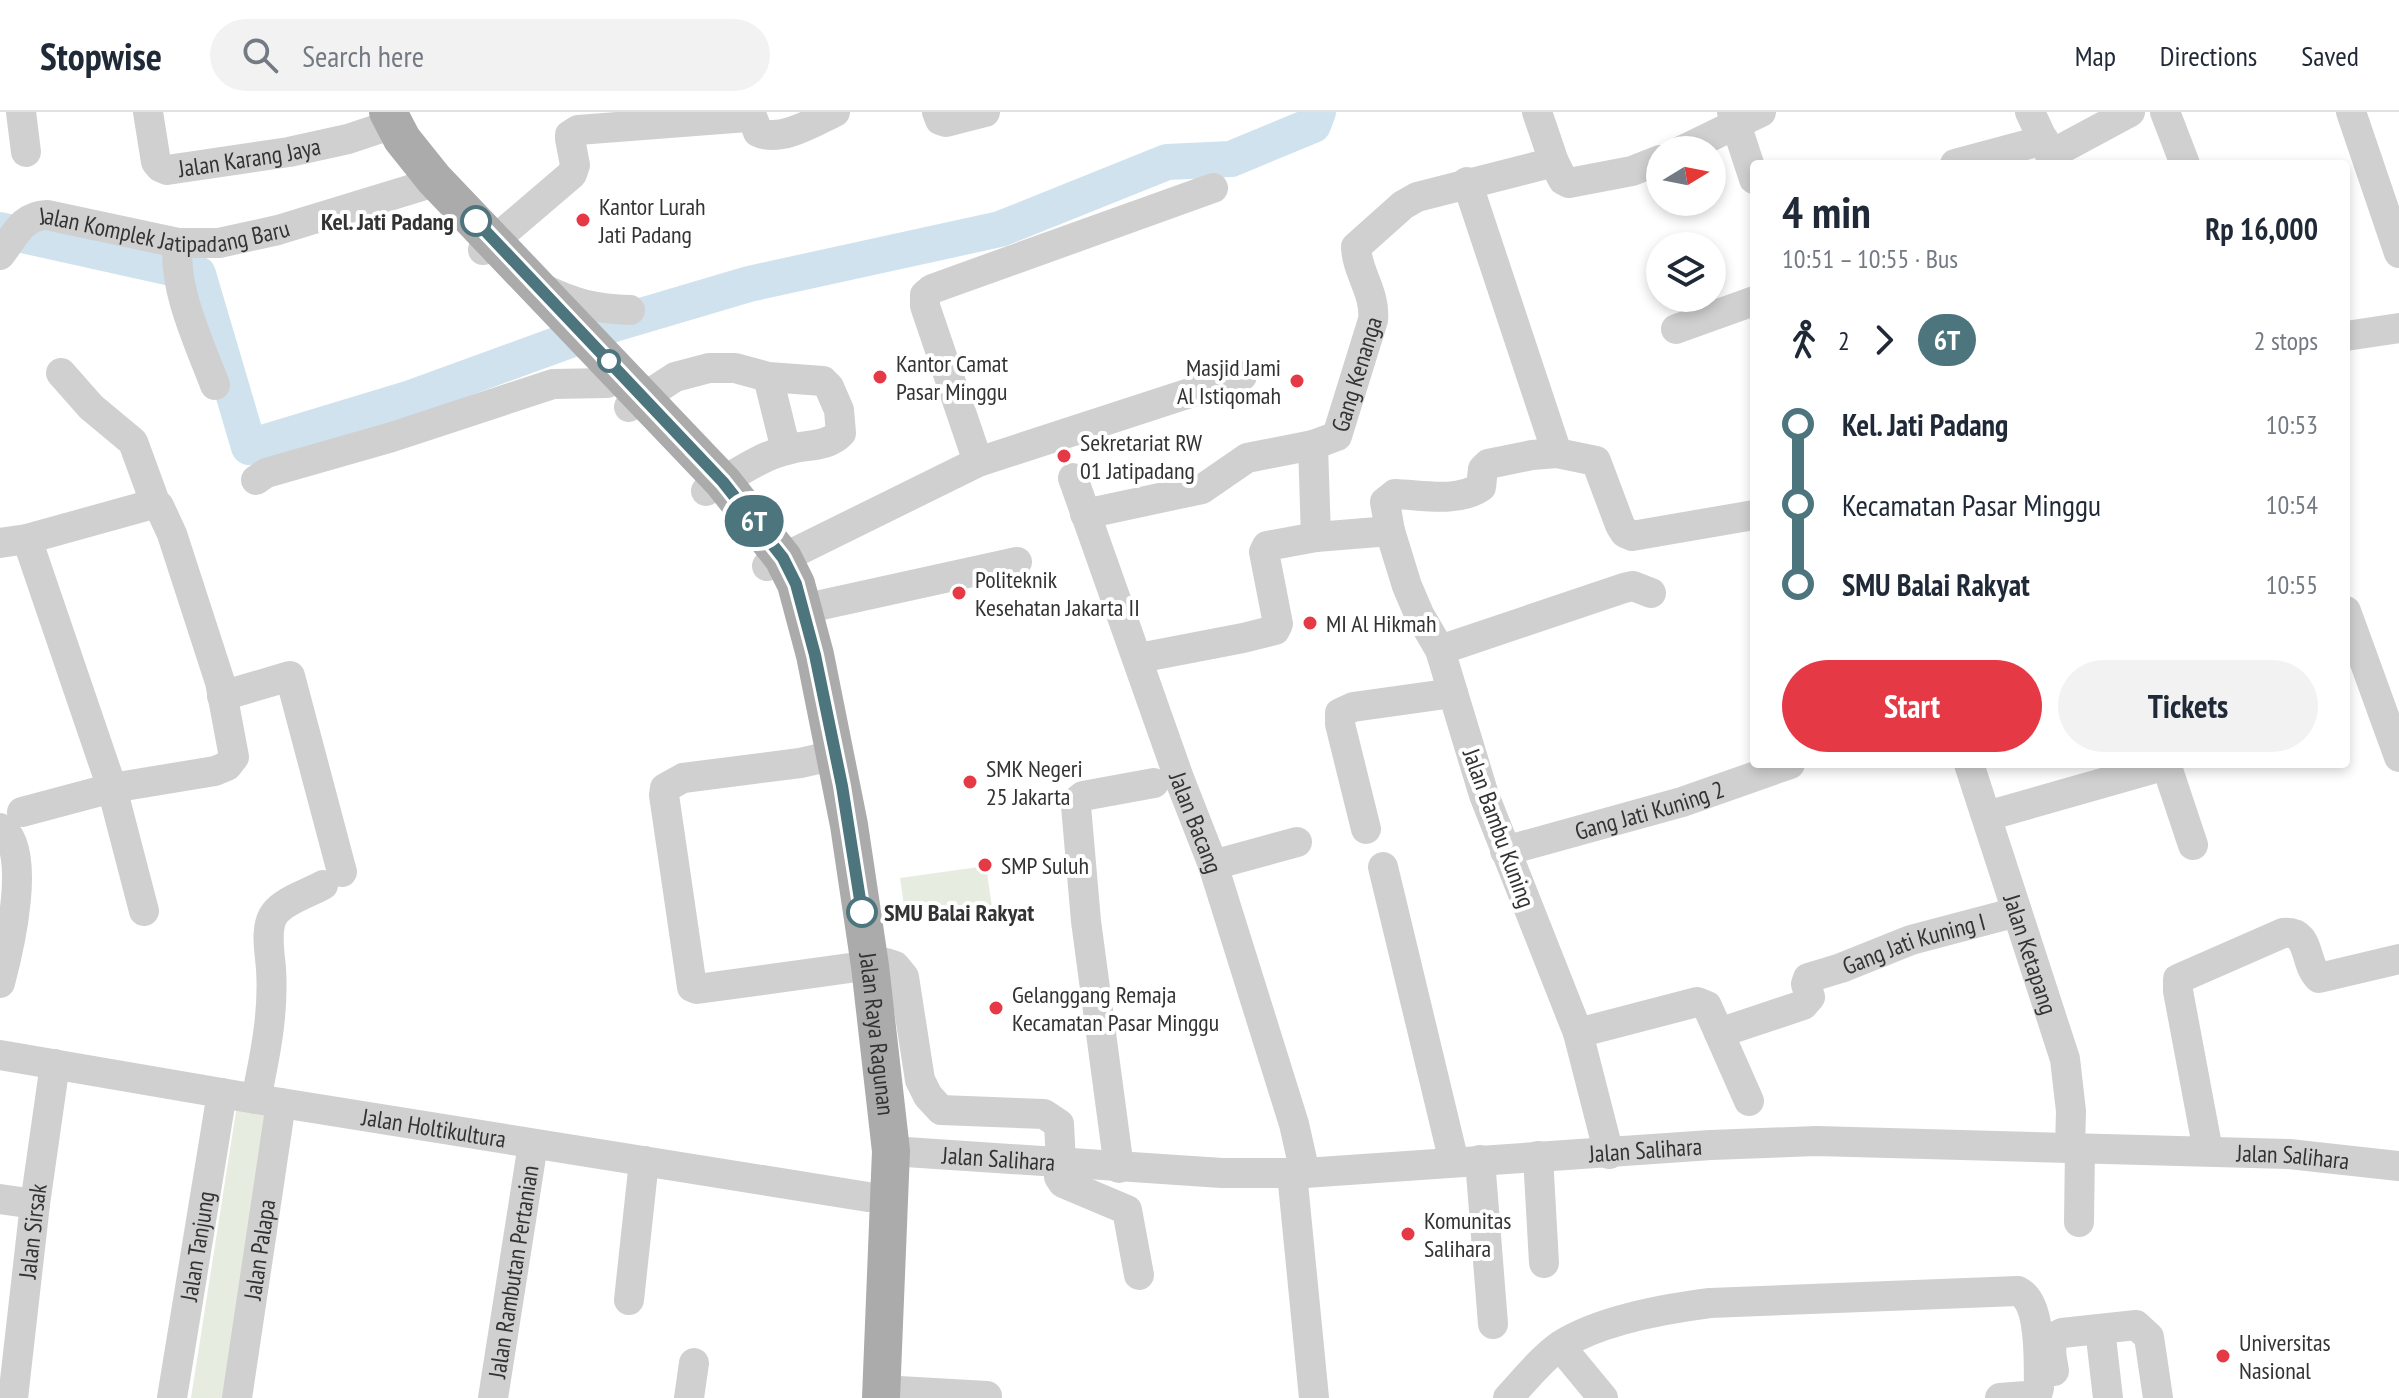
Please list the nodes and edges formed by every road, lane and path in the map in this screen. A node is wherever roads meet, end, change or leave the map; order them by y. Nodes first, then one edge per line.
1 (21, 112) edge
2 (148, 112) edge
3 (835, 112) edge
4 (937, 112) edge
5 (985, 112) edge
6 (1537, 112) edge
7 (2030, 112) edge
8 (2130, 112) edge
9 (2165, 112) edge
10 (2351, 112) edge
11 (1743, 116) edge
12 (383, 119) edge
13 (1708, 136) edge
14 (26, 152) dead end
15 (2049, 153) edge
16 (1751, 160) edge
17 (1989, 160) edge
18 (2183, 160) edge
19 (1554, 162) junction
20 (1646, 166) edge
21 (428, 182) junction
22 (1467, 182) junction
23 (1213, 188) dead end
24 (488, 245) junction
25 (2399, 253) edge
26 (0, 255) edge
27 (178, 258) junction
28 (542, 300) junction
29 (1750, 302) edge
30 (630, 310) dead end
31 (2399, 328) edge
32 (1676, 329) dead end
33 (2350, 335) edge
34 (61, 373) dead end
35 (1242, 376) dead end
36 (768, 377) junction
37 (616, 381) junction
38 (215, 385) dead end
39 (1313, 445) junction
40 (786, 450) junction
41 (1557, 453) junction
42 (978, 462) junction
43 (1073, 478) dead end
44 (256, 480) dead end
45 (715, 486) junction
46 (156, 505) junction
47 (1085, 514) junction
48 (1750, 516) edge
49 (1388, 518) junction
50 (1316, 537) junction
51 (14, 541) edge
52 (775, 562) junction
53 (1017, 562) dead end
54 (1651, 593) dead end
55 (803, 609) junction
56 (2350, 621) edge
57 (1440, 650) junction
58 (1139, 658) junction
59 (1453, 693) junction
60 (222, 696) junction
61 (2393, 727) edge
62 (826, 757) junction
63 (2399, 757) edge
64 (1779, 768) edge
65 (1970, 768) edge
66 (2155, 768) edge
67 (2167, 768) edge
68 (1154, 783) dead end
69 (112, 788) junction
70 (1987, 816) junction
71 (11, 820) edge
72 (1366, 829) dead end
73 (1297, 842) dead end
74 (2193, 845) dead end
75 (1505, 851) junction
76 (1213, 865) junction
77 (1383, 867) dead end
78 (144, 911) dead end
79 (2017, 912) junction
80 (2399, 959) edge
81 (858, 967) junction
82 (0, 983) edge
83 (1578, 1033) junction
84 (1719, 1033) junction
85 (0, 1055) edge
86 (55, 1064) junction
87 (222, 1093) junction
88 (268, 1101) junction
89 (1749, 1101) dead end
90 (533, 1144) junction
91 (2075, 1148) junction
92 (891, 1151) junction
93 (2208, 1151) junction
94 (1609, 1154) junction
95 (1538, 1156) junction
96 (644, 1161) junction
97 (1467, 1161) junction
98 (1061, 1163) junction
99 (2399, 1166) edge
100 (1119, 1168) junction
101 (1298, 1173) junction
102 (868, 1197) junction
103 (0, 1199) edge
104 (35, 1204) junction
105 (2079, 1222) dead end
106 (1544, 1263) dead end
107 (1139, 1275) dead end
108 (629, 1300) dead end
109 (10, 1319) edge
110 (1493, 1324) dead end
111 (2100, 1329) junction
112 (1560, 1346) junction
113 (694, 1363) dead end
114 (875, 1395) edge
115 (987, 1396) dead end
116 (13, 1398) edge
117 (172, 1398) edge
118 (237, 1398) edge
119 (493, 1398) edge
120 (689, 1398) edge
121 (1314, 1398) edge
122 (1508, 1398) edge
123 (1603, 1398) edge
124 (2000, 1398) edge
125 (2057, 1398) edge
126 (2108, 1398) edge
127 (2158, 1398) edge

1 - 14 street
2 - 12 street, Jalan Karang Jaya
3 - 24 street
4 - 5 street
6 - 19 street
7 - 15 street
8 - 15 street
9 - 18 street
10 - 25 street
11 - 13 street
11 - 16 street
12 - 21 main road, Jalan Raya Ragunan
15 - 17 street
19 - 20 street
19 - 22 street, Gang Kenanga
21 - 24 main road, Jalan Raya Ragunan
21 - 27 street, Jalan Komplek Jatipadang Baru
22 - 39 street, Gang Kenanga
22 - 41 street
23 - 42 street
24 - 28 main road, Jalan Raya Ragunan
26 - 27 street, Jalan Komplek Jatipadang Baru
27 - 38 street
28 - 30 street
28 - 37 main road, Jalan Raya Ragunan
29 - 32 street
31 - 33 street
34 - 46 street
35 - 42 street
36 - 37 street
36 - 40 street
36 - 40 street
37 - 44 street
37 - 45 main road, Jalan Raya Ragunan
39 - 47 street, Gang Kenanga
39 - 50 street
40 - 45 street
41 - 48 street
41 - 49 street
42 - 52 street
43 - 47 street, Jalan Bacang
45 - 52 main road, Jalan Raya Ragunan
46 - 51 street
46 - 60 street
47 - 58 street, Jalan Bacang
49 - 50 street
49 - 57 street, Jalan Bambu Kuning
50 - 58 street
51 - 69 street
52 - 55 main road, Jalan Raya Ragunan
52 - 62 main road, Jalan Raya Ragunan
53 - 55 street
54 - 57 street
55 - 62 main road, Jalan Raya Ragunan
56 - 61 street
57 - 59 street, Jalan Bambu Kuning
58 - 76 street, Jalan Bacang
59 - 72 street
59 - 75 street, Jalan Bambu Kuning
60 - 69 street
60 - 88 street, Jalan Palapa
61 - 63 street
62 - 81 main road, Jalan Raya Ragunan
62 - 81 street
64 - 75 street, Gang Jati Kuning 2
65 - 70 street, Jalan Ketapang
66 - 70 street
67 - 74 street
68 - 100 street
69 - 71 street
69 - 78 street
70 - 79 street, Jalan Ketapang
71 - 82 street
73 - 76 street
75 - 83 street, Jalan Bambu Kuning
76 - 101 street, Jalan Bacang
77 - 97 street
79 - 84 street, Gang Jati Kuning I
79 - 91 street, Jalan Ketapang
80 - 93 street
81 - 92 main road, Jalan Raya Ragunan
81 - 98 street
81 - 102 main road, Jalan Raya Ragunan
83 - 84 street
83 - 94 street, Jalan Bambu Kuning
84 - 89 street
85 - 86 street, Jalan Holtikultura
86 - 87 street, Jalan Holtikultura
86 - 104 street, Jalan Sirsak
87 - 88 street, Jalan Holtikultura
87 - 117 street, Jalan Tanjung
88 - 90 street, Jalan Holtikultura
88 - 118 street, Jalan Palapa
90 - 96 street, Jalan Holtikultura
90 - 119 street, Jalan Rambutan Pertanian
91 - 93 street, Jalan Salihara
91 - 94 street, Jalan Salihara
91 - 105 street, Jalan Ketapang
92 - 98 street, Jalan Salihara
92 - 114 main road, Jalan Raya Ragunan
93 - 99 street, Jalan Salihara
94 - 95 street, Jalan Salihara
95 - 97 street, Jalan Salihara
95 - 106 street
96 - 102 street, Jalan Holtikultura
96 - 108 street
97 - 101 street, Jalan Salihara
97 - 110 street
98 - 100 street, Jalan Salihara
98 - 107 street
100 - 101 street, Jalan Salihara
101 - 121 street, Jalan Bacang
102 - 114 main road, Jalan Raya Ragunan
103 - 104 street
104 - 109 street, Jalan Sirsak
109 - 116 street, Jalan Sirsak
111 - 125 street
111 - 126 street
111 - 127 street
112 - 122 street
112 - 123 street
112 - 124 street
113 - 120 street
114 - 115 street

